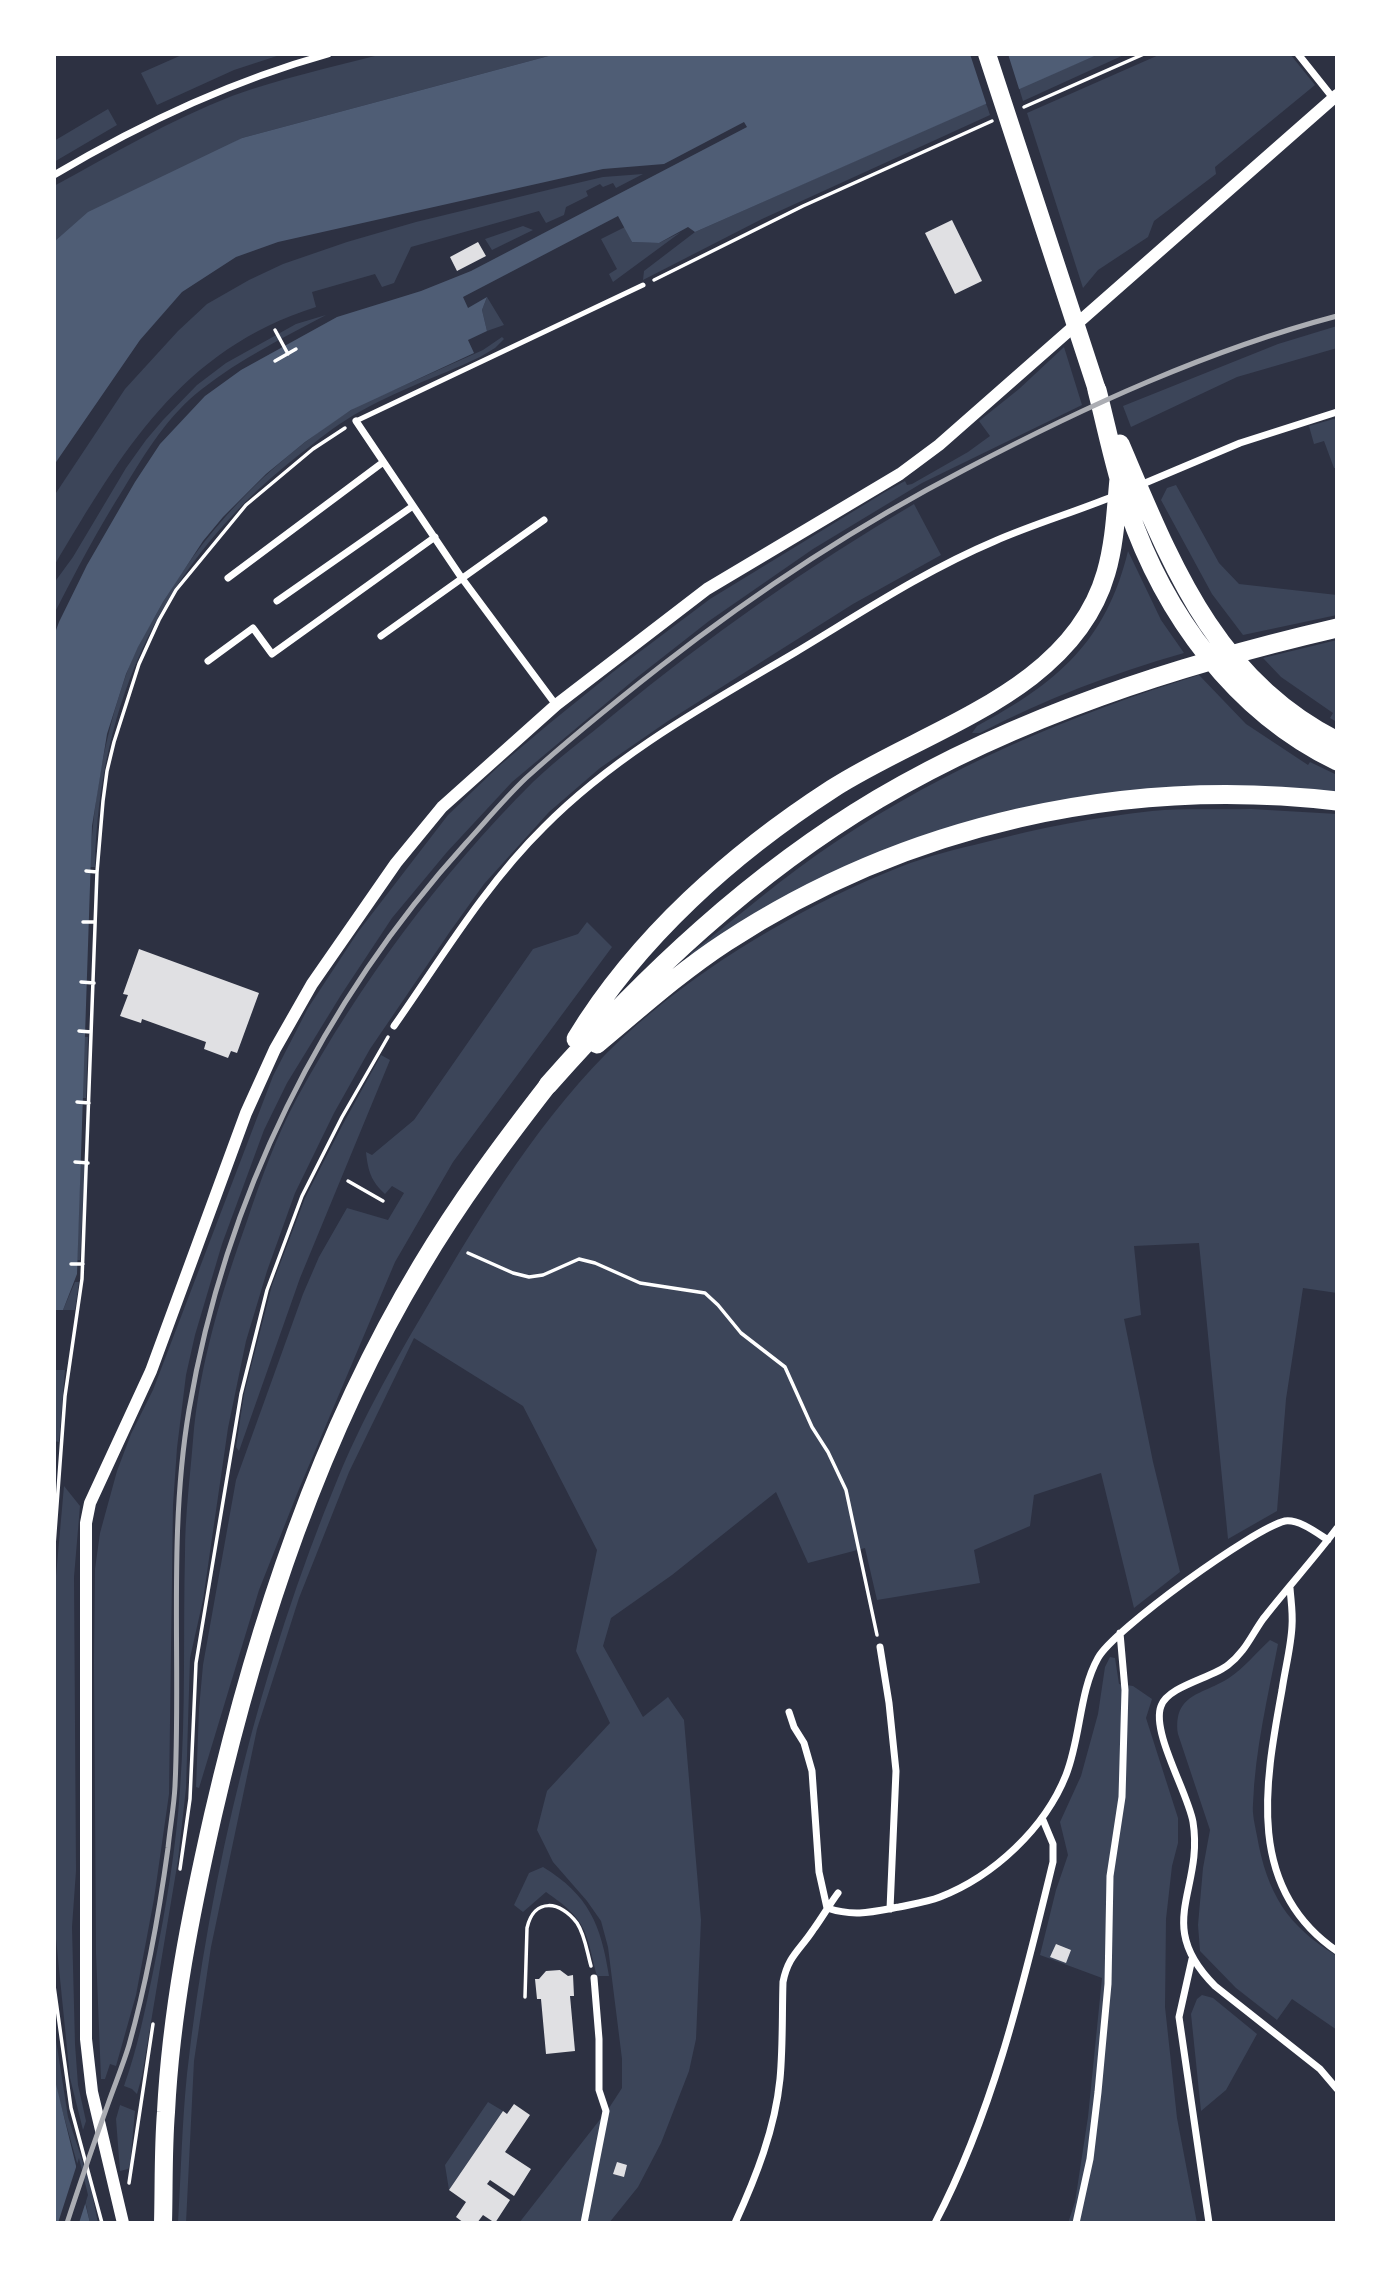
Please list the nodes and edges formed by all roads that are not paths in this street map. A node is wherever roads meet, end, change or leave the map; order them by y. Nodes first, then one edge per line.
1 (328, 54) edge
2 (987, 54) edge
3 (1298, 54) edge
4 (1335, 97) edge
5 (54, 175) edge
6 (643, 285) road end
7 (1097, 390) junction
8 (1337, 412) edge
9 (356, 421) joint
10 (382, 463) junction
11 (1119, 479) junction
12 (413, 506) junction
13 (544, 520) dead end
14 (435, 537) junction
15 (461, 577) junction
16 (228, 578) dead end
17 (277, 601) dead end
18 (1337, 628) edge
19 (381, 636) dead end
20 (208, 661) dead end
21 (556, 705) junction
22 (1324, 742) edge
23 (1337, 761) edge
24 (1337, 801) edge
25 (394, 1026) road end
26 (548, 1085) junction
27 (1337, 1528) edge
28 (1328, 1540) junction
29 (1290, 1588) junction
30 (1120, 1633) junction
31 (880, 1647) road end
32 (789, 1712) dead end
33 (1042, 1819) junction
34 (838, 1893) dead end
35 (827, 1908) junction
36 (890, 1909) junction
37 (1337, 1951) edge
38 (1192, 1959) junction
39 (594, 1978) road end
40 (1337, 2089) edge
41 (122, 2223) edge
42 (163, 2223) edge
43 (584, 2223) edge
44 (735, 2223) edge
45 (935, 2223) edge
46 (1076, 2223) edge
47 (1209, 2223) edge

1 - 5 street
2 - 7 main road
3 - 4 street
4 - 21 street
6 - 9 lane
7 - 11 highway
7 - 22 highway
8 - 25 street
9 - 10 street
10 - 12 street
10 - 16 street
11 - 22 highway
11 - 26 highway
12 - 14 street
12 - 17 street
13 - 15 street
14 - 15 street
14 - 20 street
15 - 19 street
15 - 21 street
18 - 26 highway
21 - 41 street
22 - 23 highway
24 - 26 highway
26 - 42 main road
27 - 28 street
28 - 29 street
28 - 30 street
29 - 37 street
29 - 38 street
30 - 33 street
30 - 46 street
31 - 36 street
32 - 35 street
33 - 36 street
33 - 45 street
34 - 35 street
35 - 36 street
35 - 44 street
38 - 40 street
38 - 47 street
39 - 43 street

